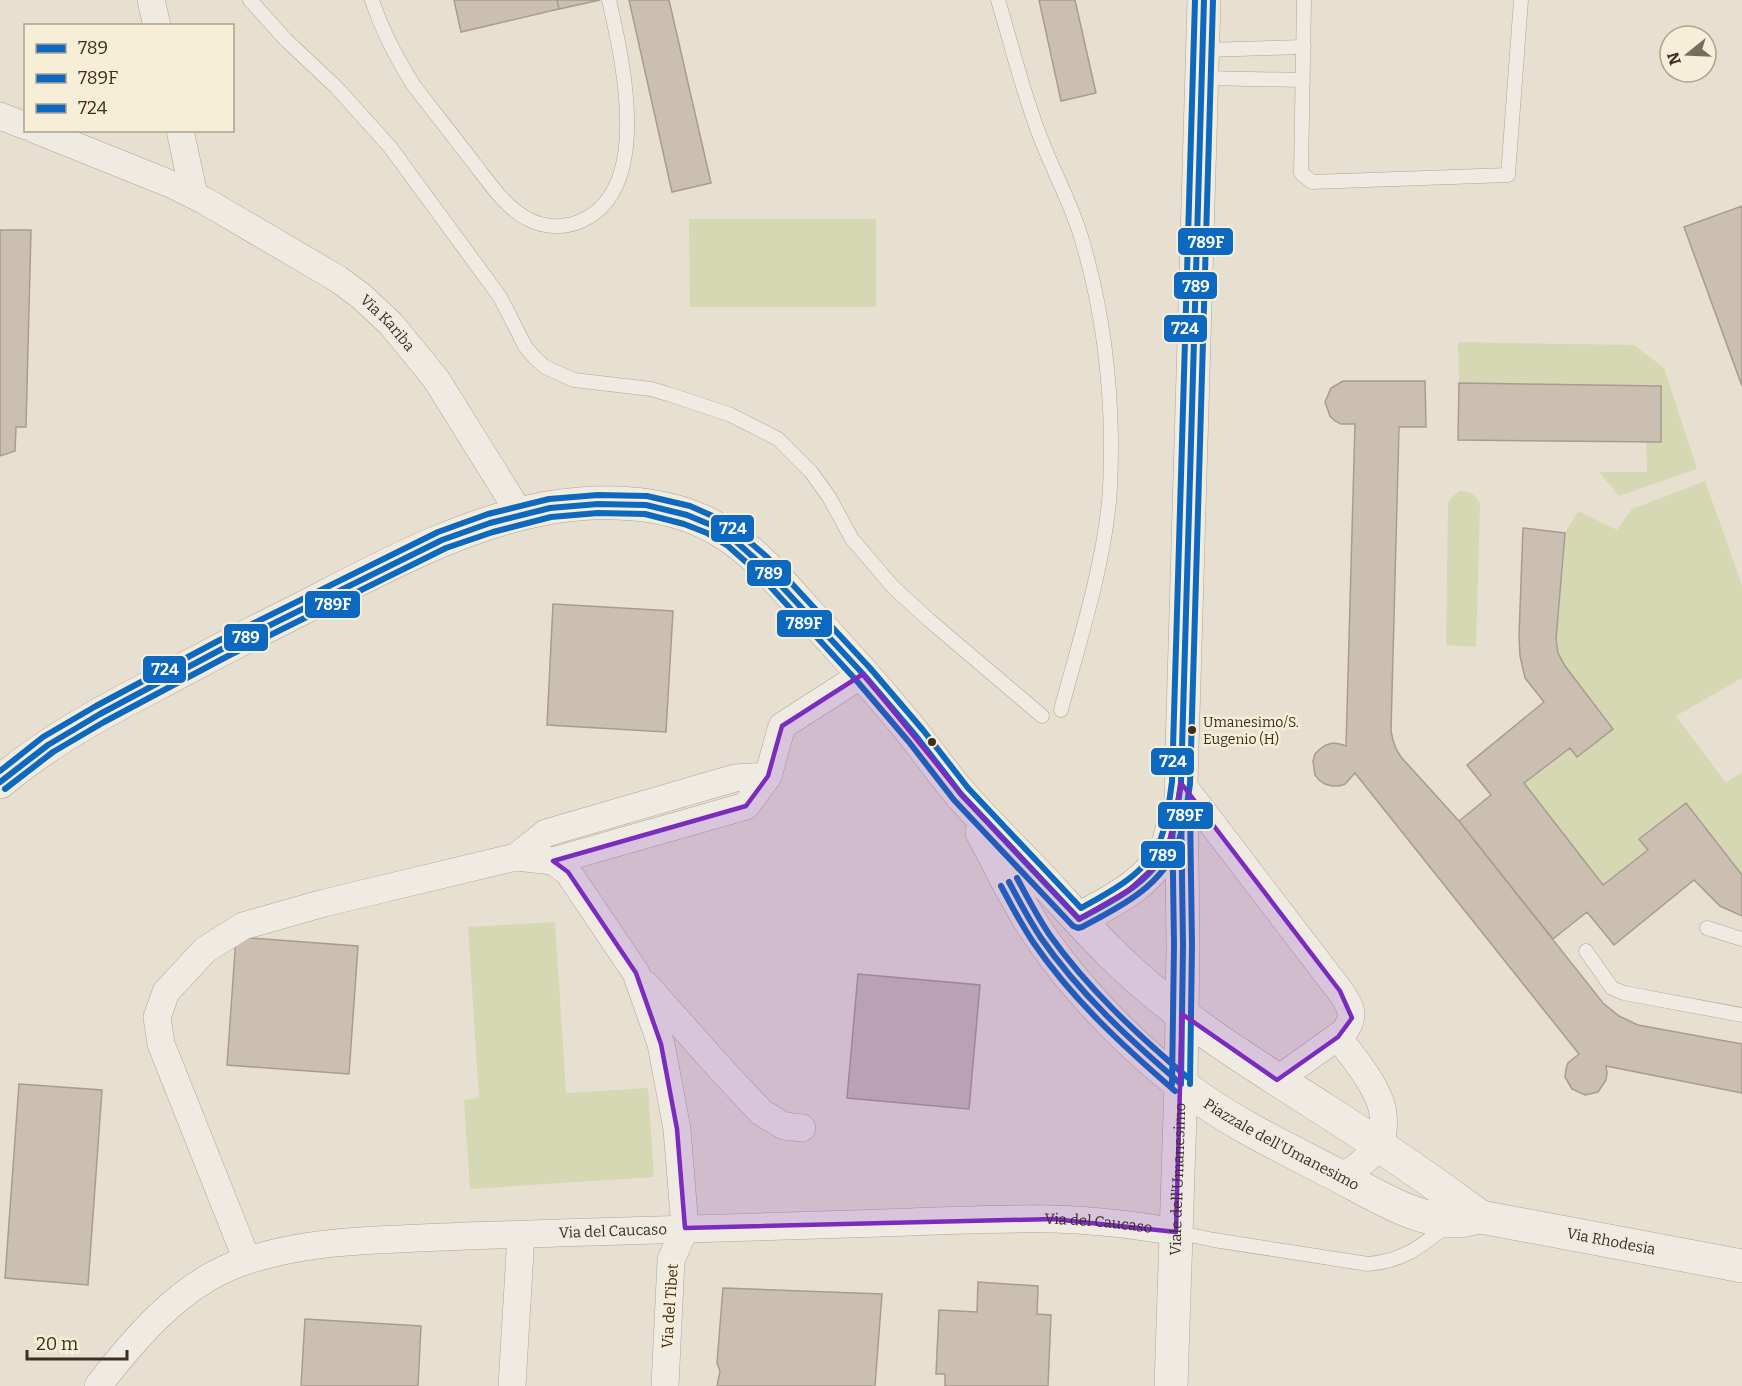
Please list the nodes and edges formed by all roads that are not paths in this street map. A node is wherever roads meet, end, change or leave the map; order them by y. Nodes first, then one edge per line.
1 (151, 0) edge
2 (250, 0) edge
3 (372, 0) edge
4 (609, 0) edge
5 (998, 0) edge
6 (1204, 0) edge
7 (1304, 0) edge
8 (1521, 0) edge
9 (157, 24) edge
10 (1304, 46) junction
11 (1202, 64) junction
12 (1303, 80) junction
13 (0, 116) edge
14 (24, 125) edge
15 (41, 132) edge
16 (180, 132) edge
17 (194, 195) junction
18 (520, 514) junction
19 (863, 674) junction
20 (1061, 710) dead end
21 (1042, 716) dead end
22 (768, 776) junction
23 (0, 782) edge
24 (1181, 783) junction
25 (961, 794) junction
26 (516, 857) junction
27 (553, 861) junction
28 (1079, 919) junction
29 (1707, 928) dead end
30 (1742, 939) edge
31 (1586, 951) dead end
32 (636, 973) junction
33 (1182, 1014) junction
34 (1742, 1015) edge
35 (1338, 1036) junction
36 (1277, 1080) junction
37 (1181, 1084) junction
38 (802, 1128) dead end
39 (1381, 1146) junction
40 (1341, 1176) junction
41 (1467, 1219) junction
42 (685, 1228) junction
43 (1176, 1232) junction
44 (521, 1235) junction
45 (248, 1260) junction
46 (1742, 1266) edge
47 (98, 1386) edge
48 (512, 1386) edge
49 (665, 1386) edge
50 (1171, 1386) edge

1 - 9 street
2 - 21 lane
3 - 4 lane
5 - 20 lane
6 - 11 street, Viale dell'Umanesimo
7 - 10 lane
8 - 12 lane
10 - 11 lane
10 - 12 lane
11 - 12 lane
11 - 24 street, Viale dell'Umanesimo
13 - 14 street
15 - 17 street, Via Kariba
16 - 17 street
17 - 18 street, Via Kariba
18 - 19 street
18 - 23 street
19 - 22 street
19 - 25 street
22 - 26 street
22 - 27 street
24 - 28 street
24 - 33 street, Viale dell'Umanesimo
24 - 35 street
25 - 28 street
25 - 37 street, Piazzale dell'Umanesimo
26 - 27 street
26 - 45 street
27 - 32 street
28 - 33 street
29 - 30 lane
31 - 34 lane
32 - 38 street
32 - 42 street
33 - 36 street
33 - 37 street, Viale dell'Umanesimo
35 - 36 street
35 - 39 street
36 - 39 street
37 - 40 street, Piazzale dell'Umanesimo
37 - 43 street, Viale dell'Umanesimo
39 - 40 street
39 - 41 street
40 - 41 street, Piazzale dell'Umanesimo
41 - 43 lane
41 - 46 street, Via Rhodesia
42 - 43 street, Via del Caucaso
42 - 44 street, Via del Caucaso
42 - 49 street, Via del Tibet
43 - 50 street, Viale dell'Umanesimo
44 - 45 street, Via del Caucaso
44 - 48 street
45 - 47 street, Via del Caucaso

